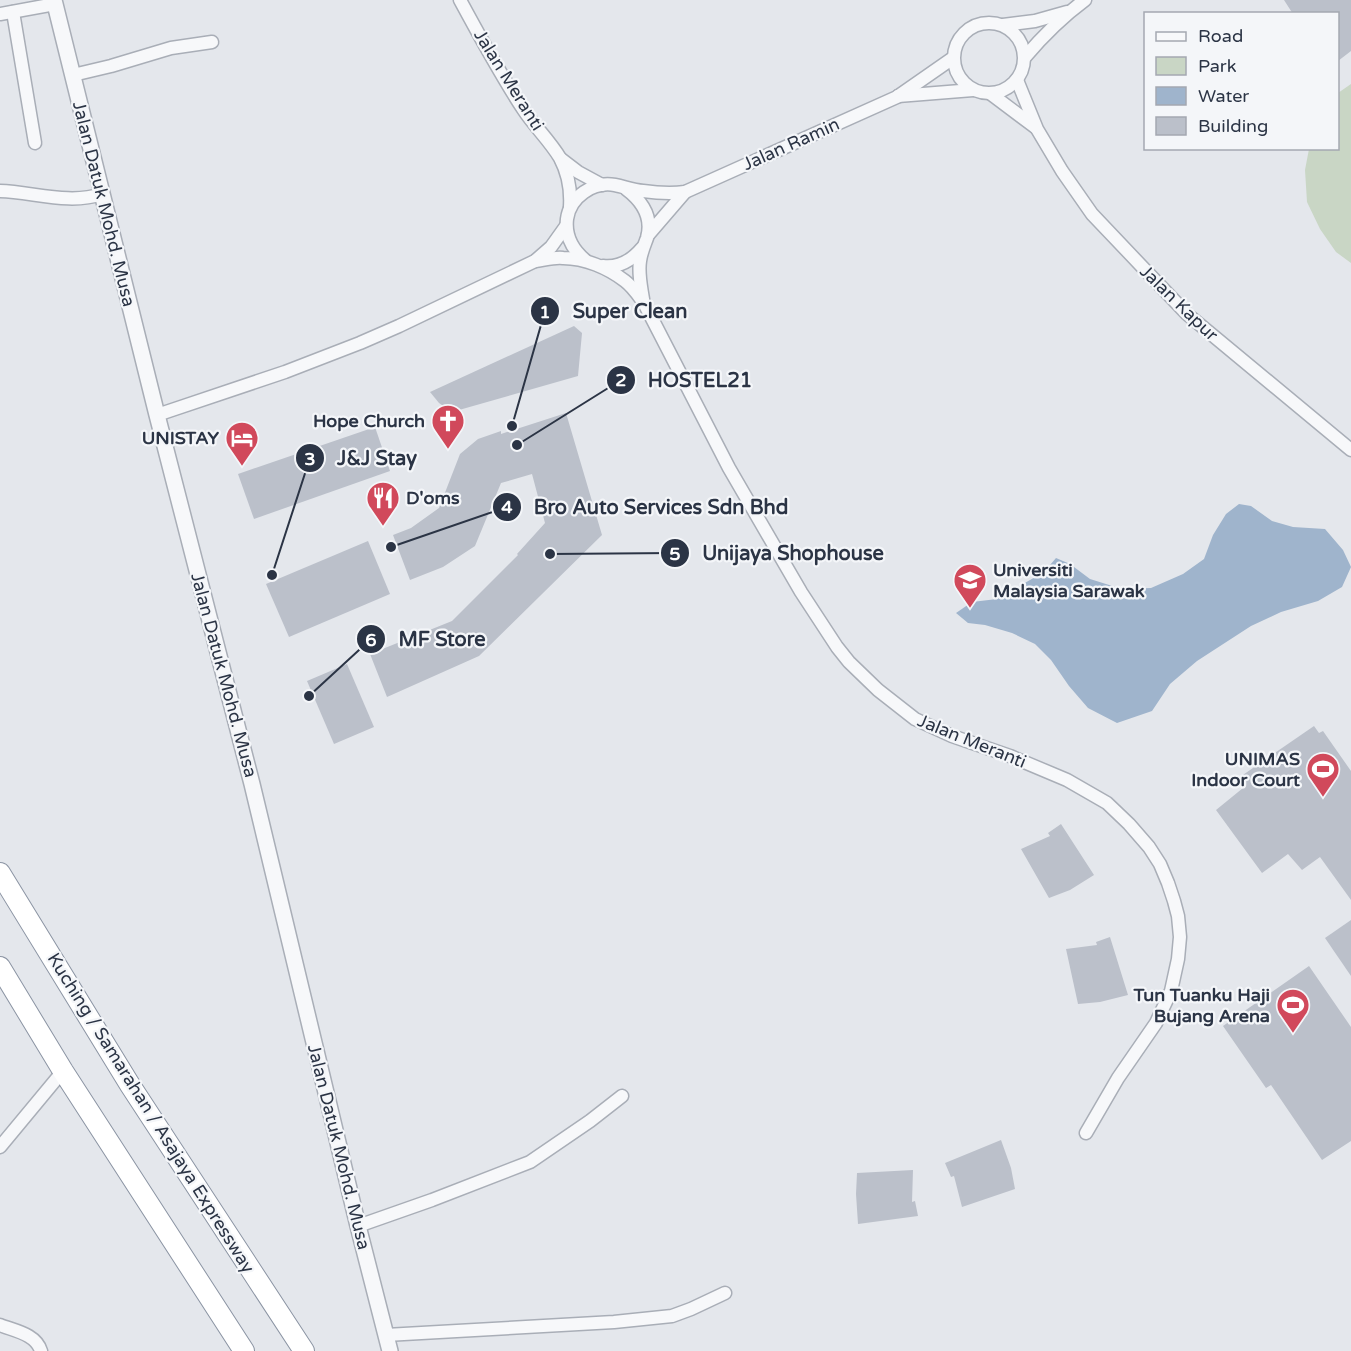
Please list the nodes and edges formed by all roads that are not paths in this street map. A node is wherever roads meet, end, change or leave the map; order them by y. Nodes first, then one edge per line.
1 (460, 0) edge
2 (1085, 0) edge
3 (55, 2) edge
4 (1068, 12) junction
5 (6, 13) edge
6 (1003, 25) junction
7 (212, 42) dead end
8 (1024, 57) junction
9 (953, 58) junction
10 (73, 75) junction
11 (1017, 80) junction
12 (973, 90) junction
13 (991, 94) junction
14 (897, 97) junction
15 (1037, 129) junction
16 (35, 143) dead end
17 (560, 158) junction
18 (602, 185) junction
19 (626, 189) junction
20 (0, 191) edge
21 (685, 192) junction
22 (102, 194) junction
23 (570, 207) junction
24 (566, 226) junction
25 (645, 241) junction
26 (585, 260) junction
27 (535, 261) junction
28 (597, 266) junction
29 (644, 303) junction
30 (157, 415) junction
31 (1351, 450) edge
32 (0, 873) edge
33 (0, 967) edge
34 (63, 1071) junction
35 (621, 1096) dead end
36 (1086, 1133) dead end
37 (0, 1147) edge
38 (358, 1226) junction
39 (724, 1293) dead end
40 (0, 1325) edge
41 (386, 1335) junction
42 (41, 1351) edge
43 (244, 1351) edge
44 (304, 1351) edge
45 (390, 1351) edge

1 - 17 street, Jalan Meranti
2 - 4 street
3 - 5 street
3 - 10 street, Jalan Datuk Mohd. Musa
4 - 6 street
4 - 8 street
5 - 16 street
6 - 8 street
6 - 9 street
7 - 10 street
8 - 11 street
9 - 12 street
9 - 14 street, Jalan Ramin
10 - 22 street, Jalan Datuk Mohd. Musa
11 - 13 street
11 - 15 street, Jalan Kapur
12 - 13 street
12 - 14 street, Jalan Ramin
13 - 15 street, Jalan Kapur
14 - 21 street, Jalan Ramin
15 - 31 street, Jalan Kapur
17 - 18 street
17 - 23 street
18 - 19 street
18 - 23 street
19 - 21 street
19 - 25 street
20 - 22 street
21 - 25 street
22 - 30 street, Jalan Datuk Mohd. Musa
23 - 24 street
24 - 26 street
24 - 27 street
25 - 28 street
25 - 29 street
26 - 27 street
26 - 28 street
27 - 30 street
28 - 29 street
29 - 36 street, Jalan Meranti
30 - 38 street, Jalan Datuk Mohd. Musa
32 - 44 highway, Kuching / Samarahan / Asajaya Expressway
33 - 34 highway
34 - 37 street
34 - 43 highway
35 - 38 street
38 - 41 street, Jalan Datuk Mohd. Musa
39 - 41 street
40 - 42 street
41 - 45 street, Jalan Datuk Mohd. Musa

